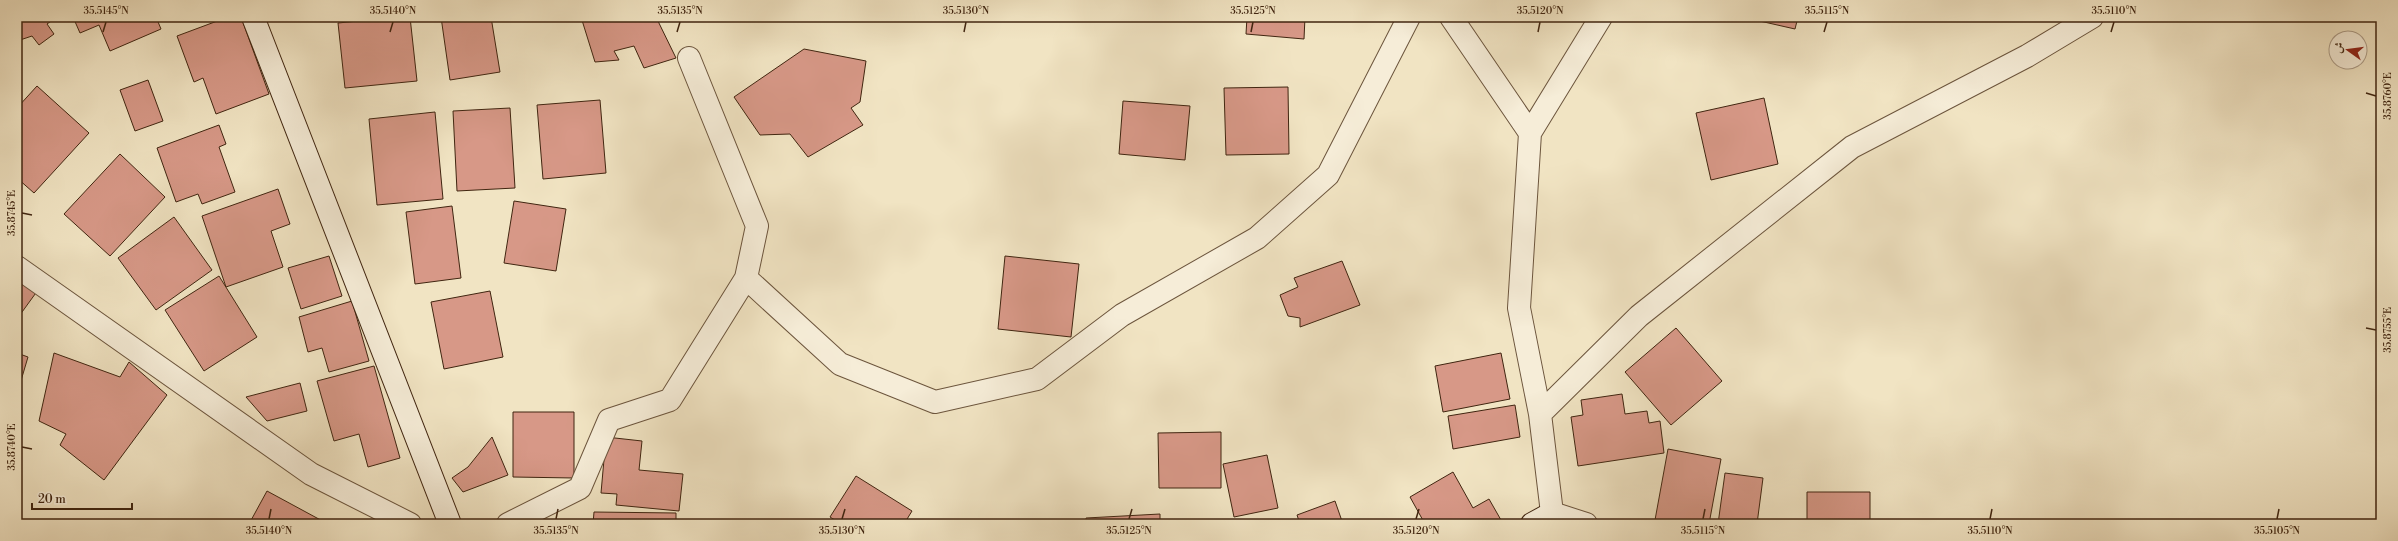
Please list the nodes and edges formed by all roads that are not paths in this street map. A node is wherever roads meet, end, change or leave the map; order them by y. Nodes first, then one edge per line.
1 (253, 17) edge
2 (1409, 17) edge
3 (1451, 17) edge
4 (1601, 17) edge
5 (2092, 17) edge
6 (689, 58) dead end
7 (1530, 133) junction
8 (17, 267) edge
9 (746, 278) junction
10 (1540, 414) junction
11 (1552, 513) junction
12 (410, 524) edge
13 (450, 524) edge
14 (508, 524) edge
15 (1532, 524) edge
16 (1586, 524) edge

1 - 13 street
2 - 9 street
3 - 7 street
4 - 7 street
5 - 10 street
6 - 9 street
7 - 10 street
8 - 12 street
9 - 14 street
10 - 11 street
11 - 15 street
11 - 16 street

